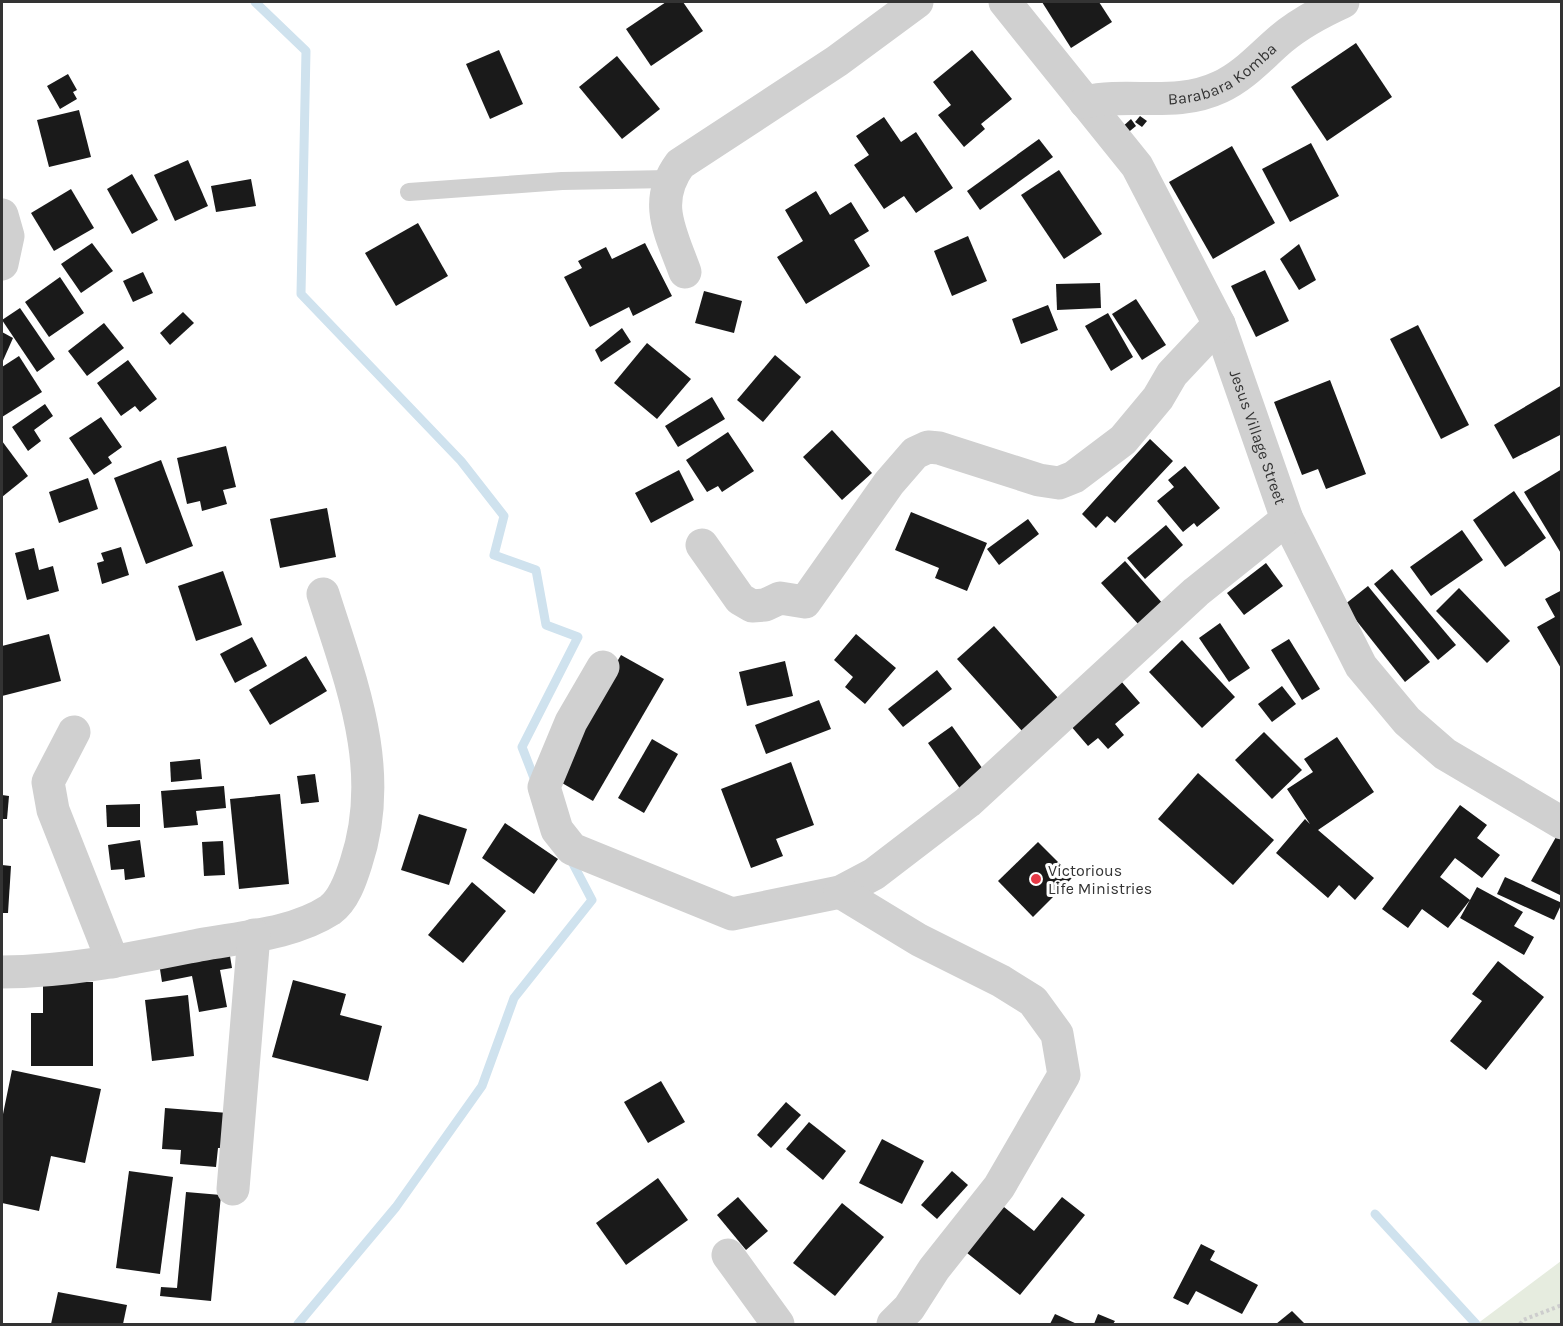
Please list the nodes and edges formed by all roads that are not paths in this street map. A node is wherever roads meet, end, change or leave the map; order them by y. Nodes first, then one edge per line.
1 (917, 2) edge
2 (1005, 2) edge
3 (1344, 2) edge
4 (1085, 102) junction
5 (669, 179) junction
6 (409, 192) dead end
7 (2, 215) edge
8 (2, 264) edge
9 (685, 272) dead end
10 (1219, 324) junction
11 (1287, 519) junction
12 (702, 545) dead end
13 (322, 594) dead end
14 (603, 667) dead end
15 (74, 732) dead end
16 (1562, 823) edge
17 (840, 892) junction
18 (254, 935) junction
19 (113, 962) junction
20 (2, 972) edge
21 (233, 1189) dead end
22 (728, 1255) dead end
23 (778, 1324) edge
24 (893, 1324) edge

1 - 5 street
2 - 4 street, Jesus Village Street
3 - 4 street, Barabara Komba
4 - 10 street, Jesus Village Street
5 - 6 lane
5 - 9 street
7 - 8 street
10 - 11 street, Jesus Village Street
10 - 12 street
11 - 16 street, Jesus Village Street
11 - 17 street
13 - 18 street
14 - 17 street
15 - 19 street
17 - 24 street
18 - 19 street
18 - 21 street
19 - 20 street
22 - 23 street

